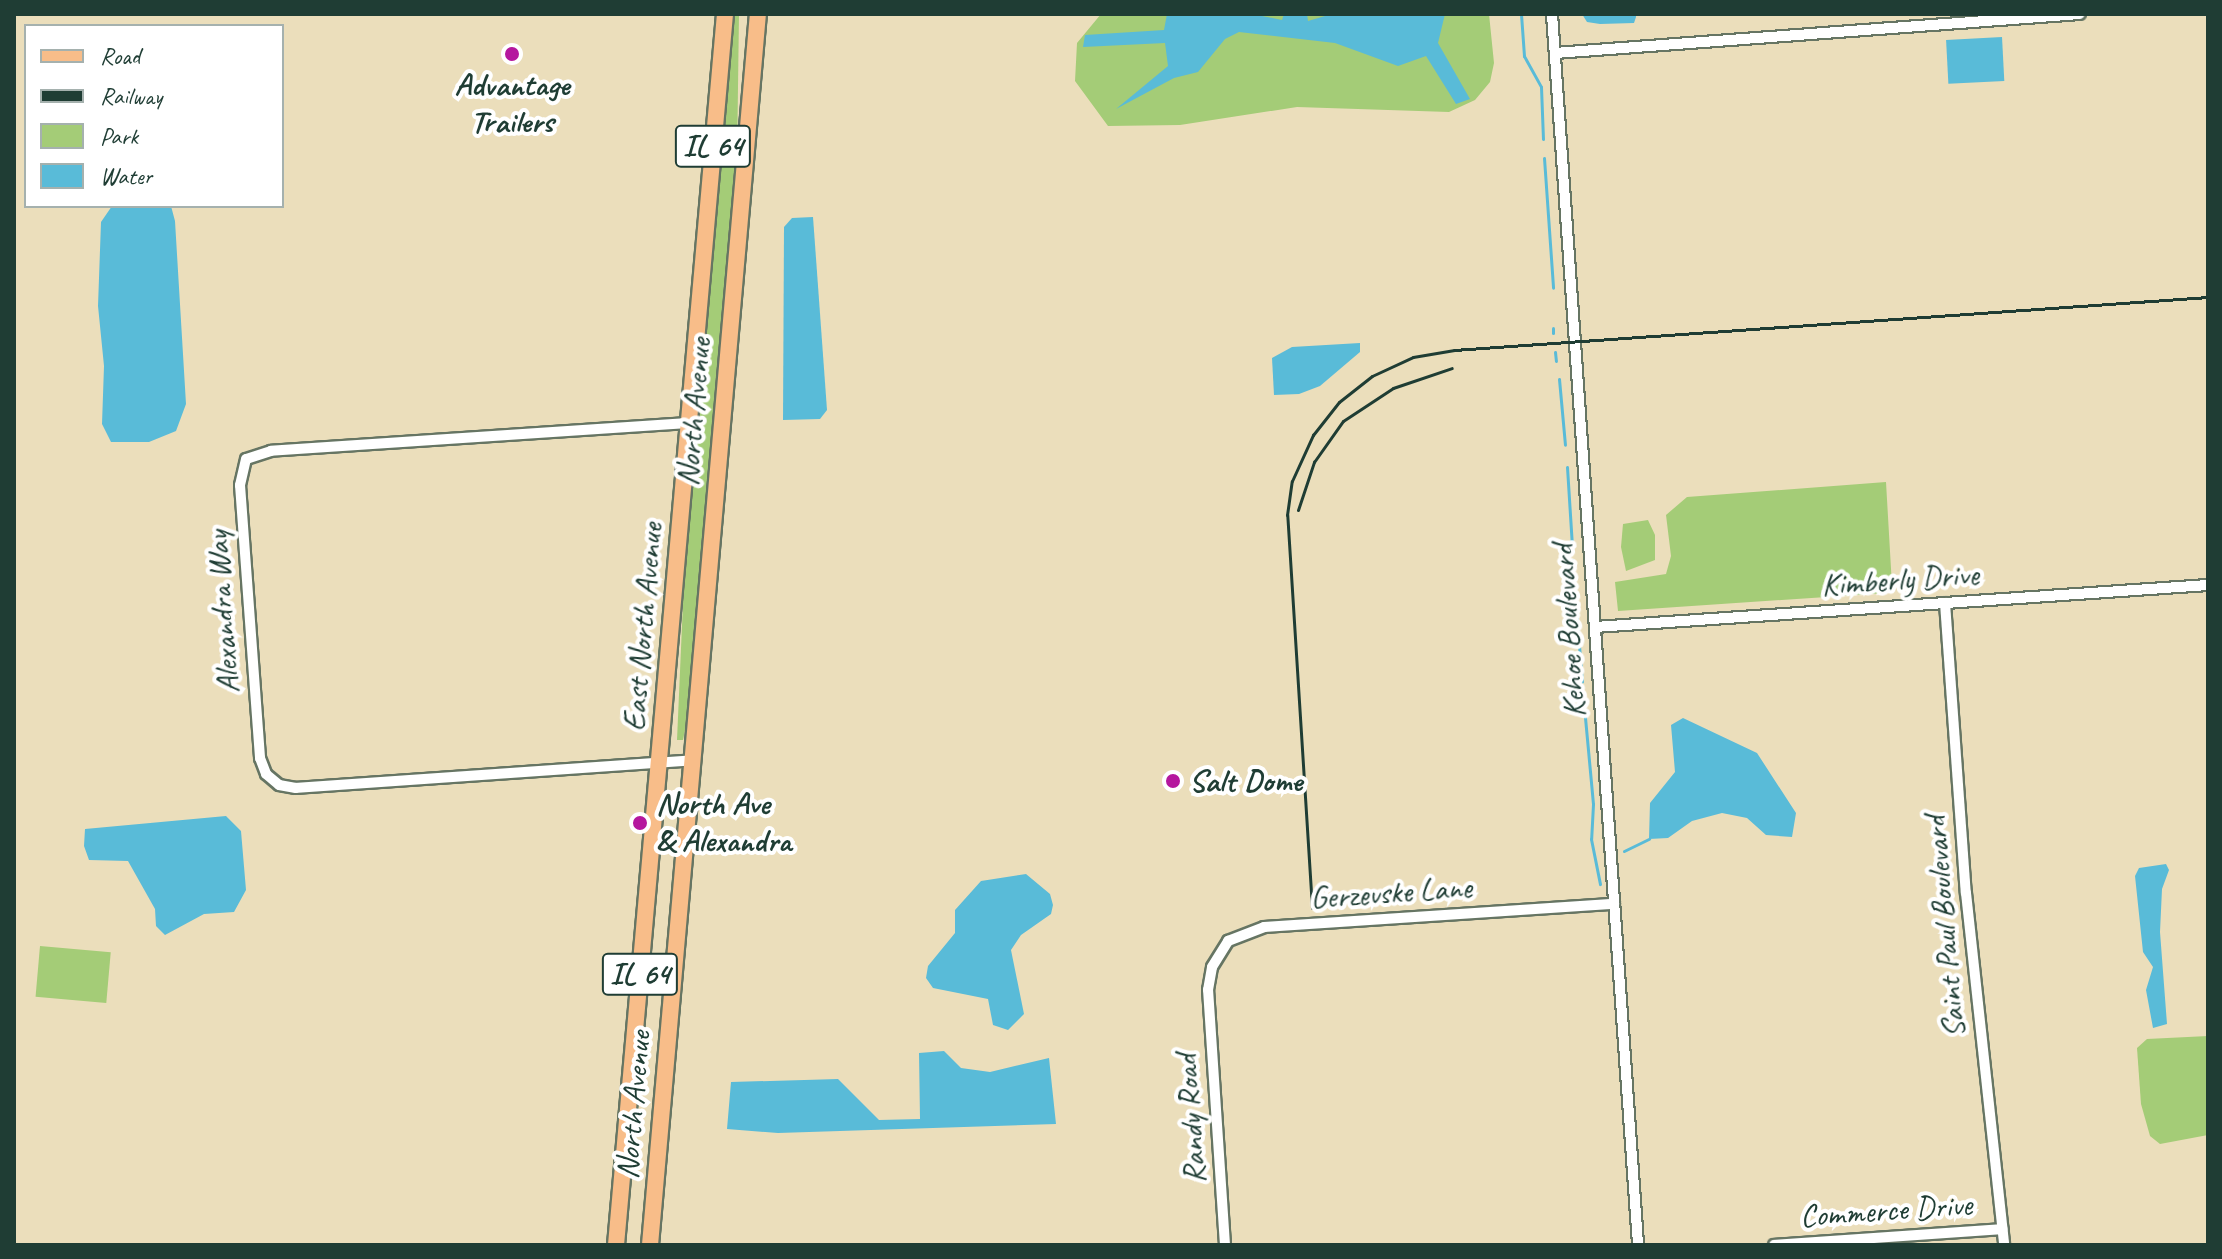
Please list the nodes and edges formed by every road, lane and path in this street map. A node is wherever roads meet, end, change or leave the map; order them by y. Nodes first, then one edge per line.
1 (725, 14) edge
2 (758, 14) edge
3 (1552, 14) edge
4 (2080, 14) edge
5 (1555, 53) junction
6 (688, 423) junction
7 (2208, 585) edge
8 (1945, 603) junction
9 (1595, 627) junction
10 (692, 760) junction
11 (659, 762) junction
12 (1614, 904) junction
13 (1208, 990) joint
14 (2002, 1229) junction
15 (616, 1245) edge
16 (650, 1245) edge
17 (1225, 1245) edge
18 (1638, 1245) edge
19 (1774, 1245) edge
20 (2004, 1245) edge

1 - 6 main road, East North Avenue / IL 64
2 - 10 main road, North Avenue / IL 64
3 - 5 street, Kehoe Boulevard
4 - 5 street
5 - 9 street, Kehoe Boulevard
6 - 11 main road, East North Avenue / IL 64
6 - 11 street, Alexandra Way
7 - 8 street, Kimberly Drive
8 - 9 street, Kimberly Drive
8 - 14 street, Saint Paul Boulevard
9 - 12 street, Kehoe Boulevard
10 - 11 street, Alexandra Way
10 - 16 main road, North Avenue / IL 64
11 - 15 main road, East North Avenue / IL 64
12 - 13 street, Gerzevske Lane
12 - 18 street, Kehoe Boulevard
13 - 17 street, Randy Road
14 - 19 street, Commerce Drive
14 - 20 street, Saint Paul Boulevard

